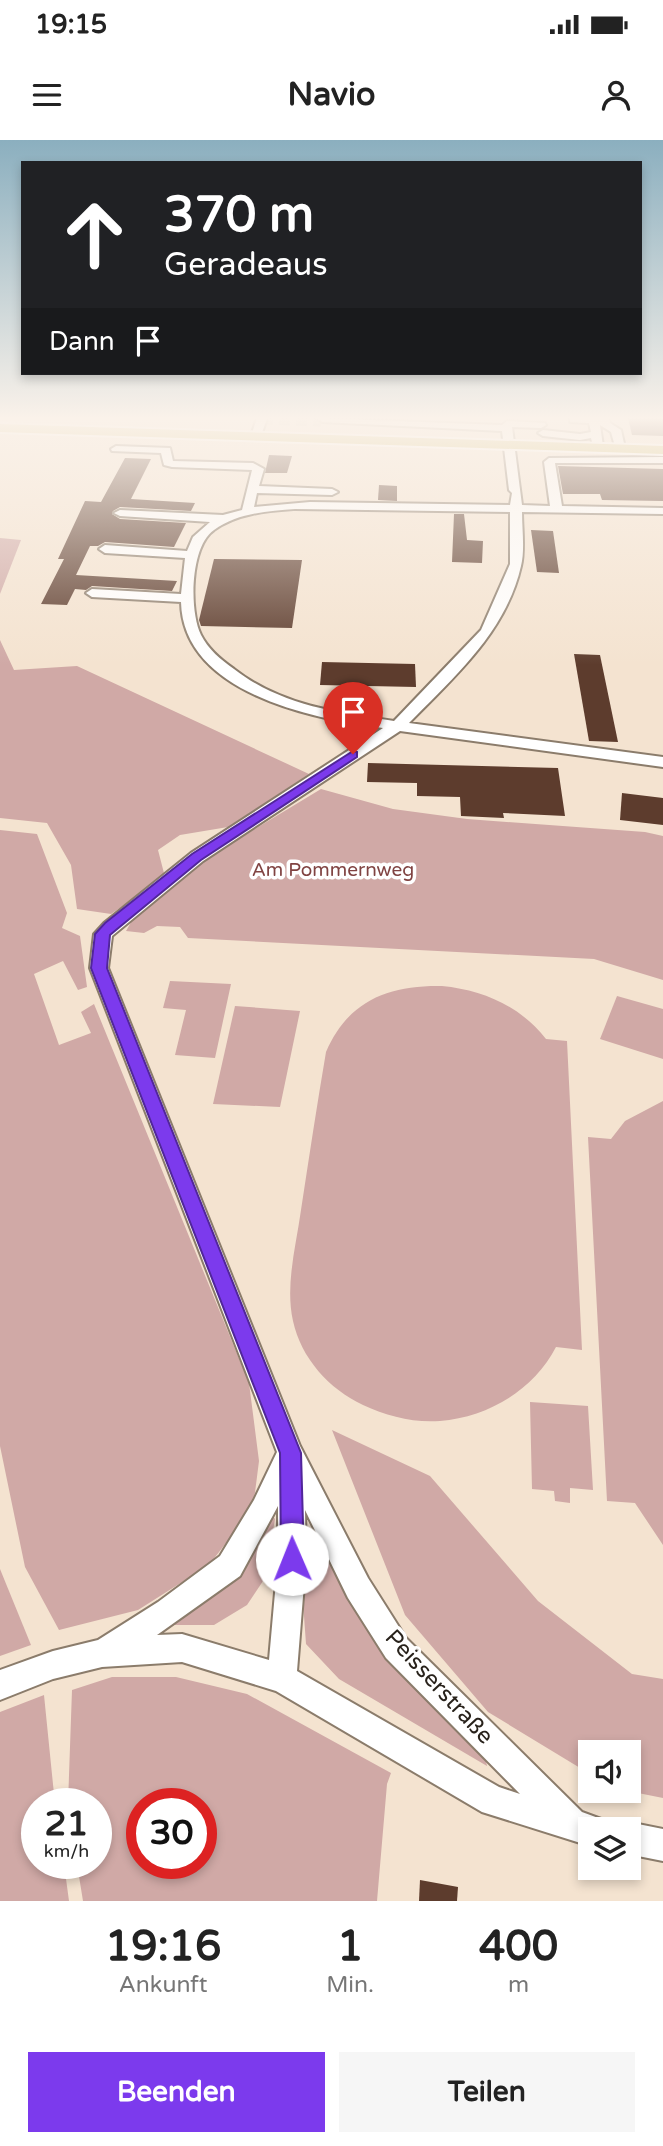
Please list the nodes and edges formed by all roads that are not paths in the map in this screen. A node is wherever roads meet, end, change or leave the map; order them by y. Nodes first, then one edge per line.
1 (249, 500) edge
2 (370, 500) edge
3 (476, 500) edge
4 (516, 500) edge
5 (523, 500) edge
6 (555, 500) edge
7 (370, 506) junction
8 (247, 510) junction
9 (557, 510) junction
10 (663, 511) edge
11 (120, 513) dead end
12 (223, 519) junction
13 (105, 549) dead end
14 (192, 555) junction
15 (92, 593) dead end
16 (187, 598) junction
17 (397, 726) junction
18 (663, 762) edge
19 (290, 1453) junction
20 (102, 1653) junction
21 (282, 1678) junction
22 (0, 1685) edge
23 (578, 1823) edge
24 (578, 1826) edge
25 (641, 1841) edge
26 (663, 1845) edge

1 - 8 street
2 - 7 street
3 - 7 street
4 - 17 street, Peisserstraße
5 - 9 street
6 - 9 street
7 - 8 street
8 - 12 street
9 - 10 street
11 - 12 street
12 - 14 street
13 - 14 street
14 - 16 street
15 - 16 street
16 - 17 street
17 - 18 street
17 - 19 street, Peisserstraße
19 - 20 street
19 - 21 street, Peisserstraße
19 - 23 street, Peisserstraße
20 - 21 street, Peisserstraße
20 - 22 street
21 - 24 street, Peisserstraße
25 - 26 street

